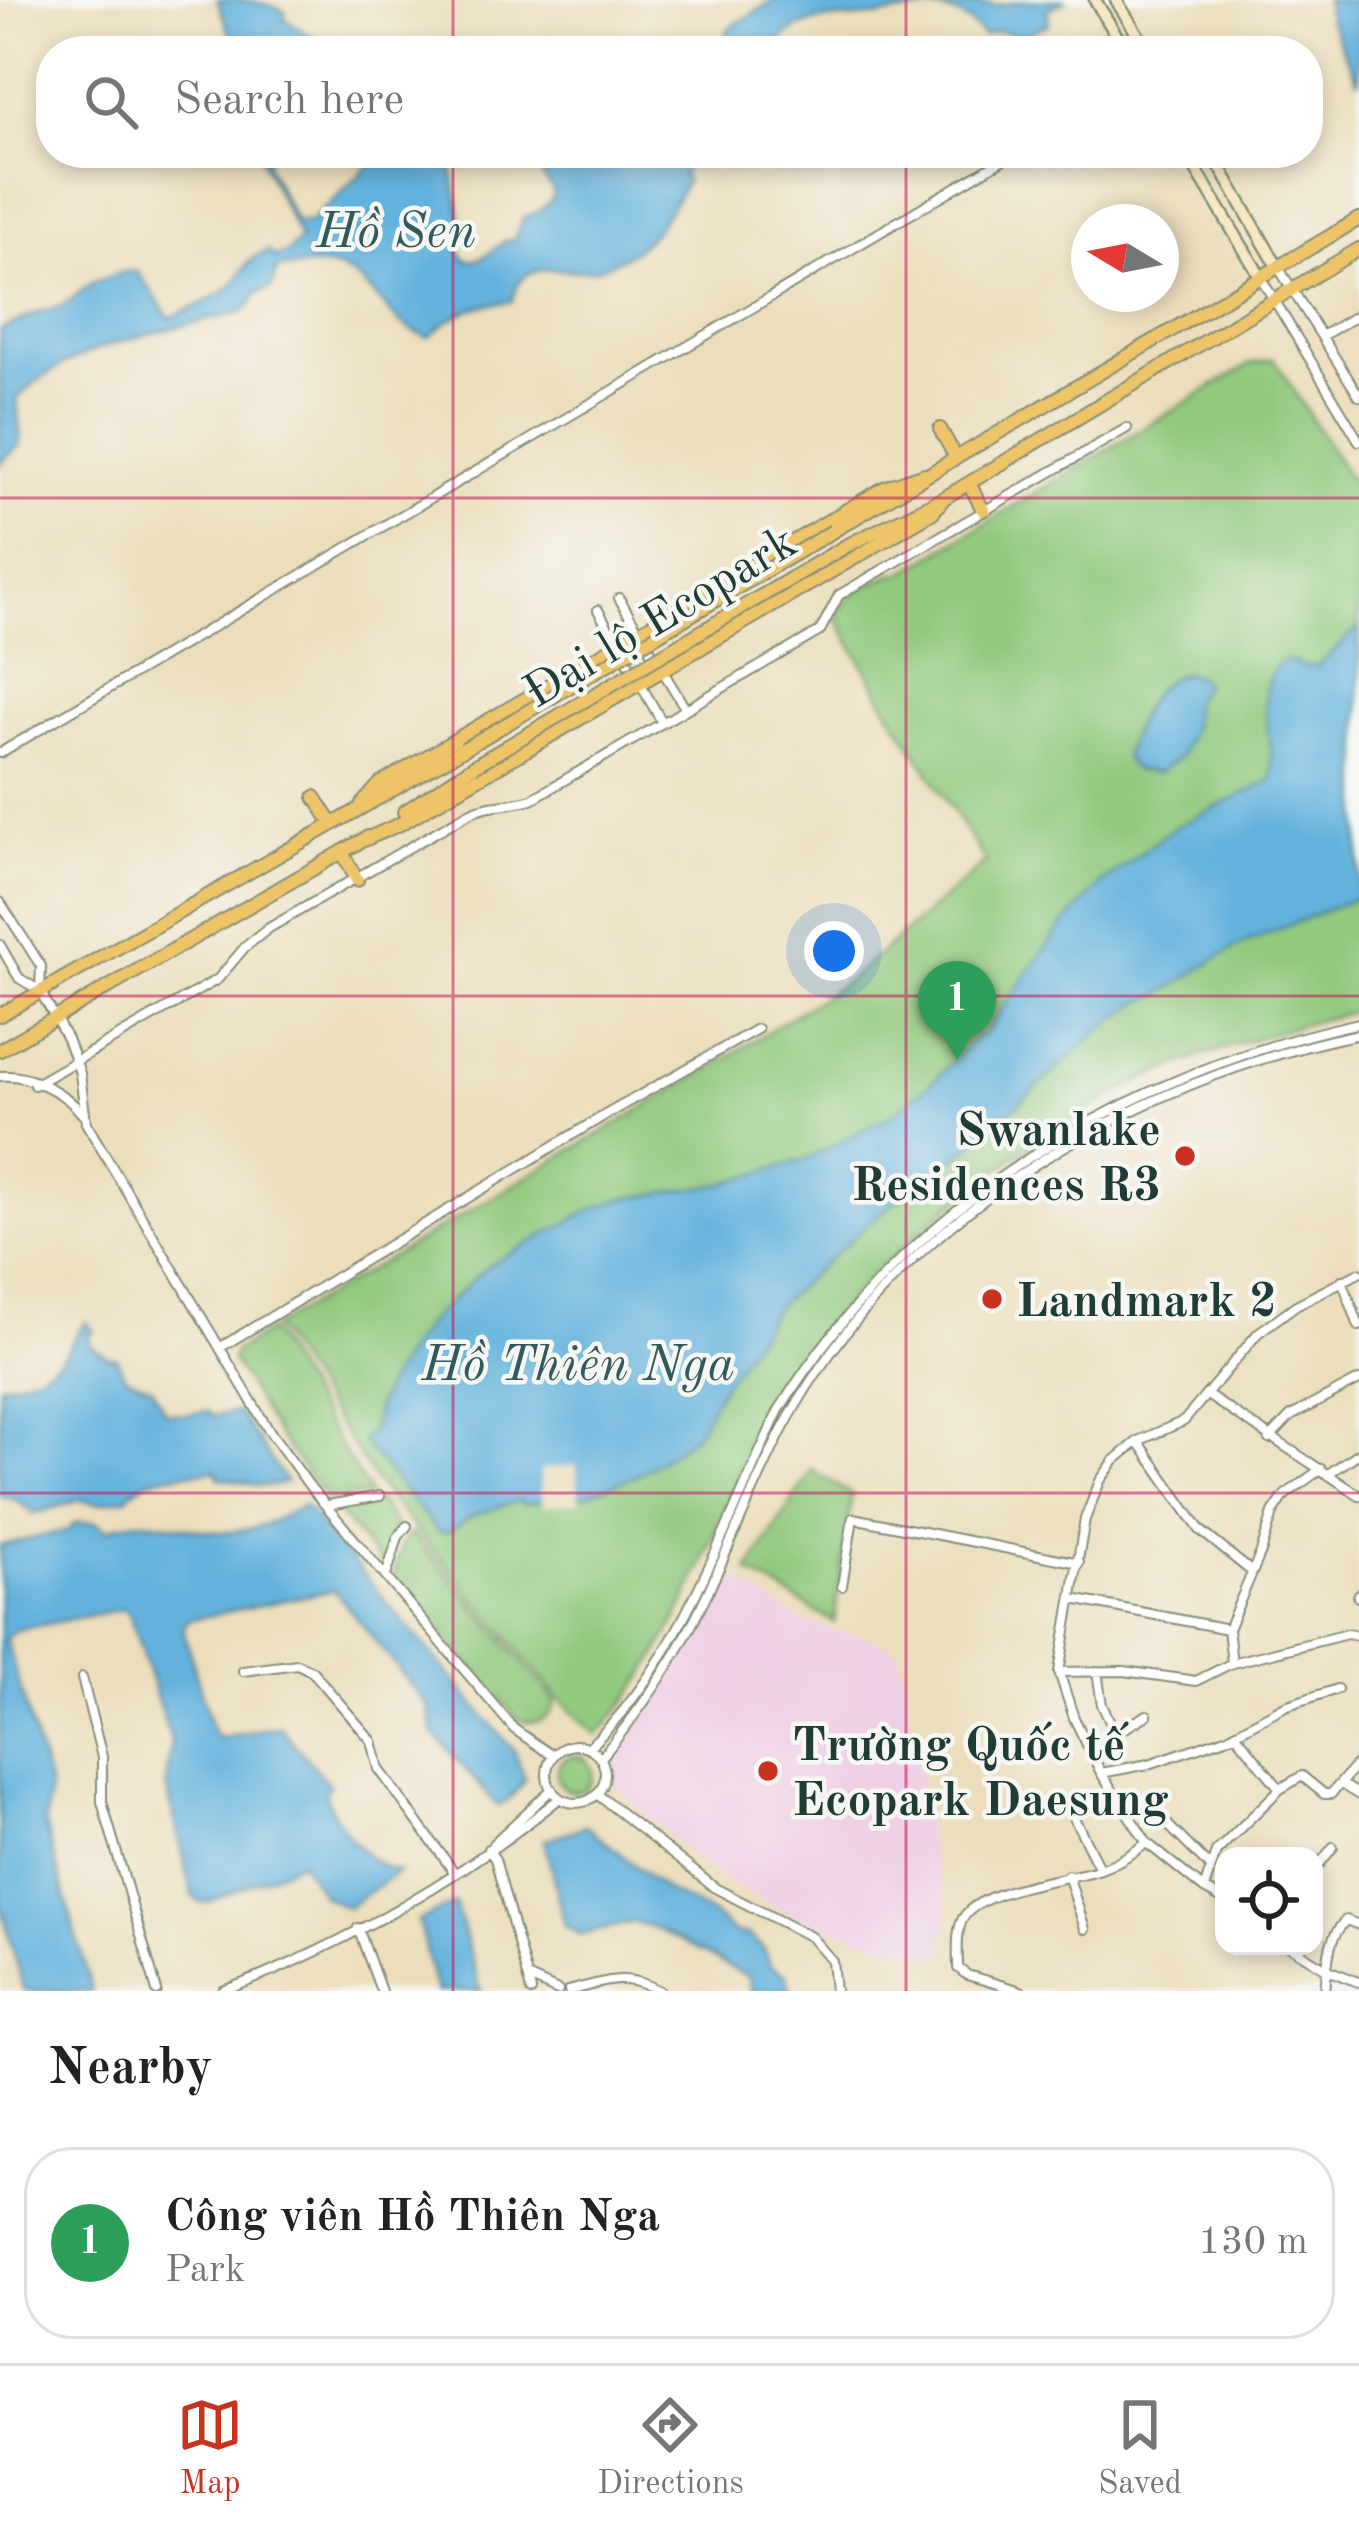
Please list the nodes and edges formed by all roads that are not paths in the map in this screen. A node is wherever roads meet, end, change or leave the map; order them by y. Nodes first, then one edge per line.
1 (1095, 0) edge
2 (1116, 0) edge
3 (1117, 36) edge
4 (1139, 36) edge
5 (989, 168) edge
6 (1195, 168) edge
7 (1221, 168) edge
8 (1359, 219) edge
9 (1359, 249) edge
10 (1277, 266) junction
11 (1260, 276) junction
12 (1292, 289) junction
13 (1275, 300) junction
14 (1359, 314) edge
15 (1322, 336) junction
16 (1359, 396) edge
17 (1126, 428) dead end
18 (940, 429) dead end
19 (1359, 441) edge
20 (956, 456) junction
21 (925, 474) junction
22 (969, 483) junction
23 (944, 498) junction
24 (982, 510) junction
25 (619, 598) dead end
26 (598, 610) dead end
27 (639, 632) junction
28 (617, 645) junction
29 (662, 670) junction
30 (639, 683) junction
31 (685, 708) junction
32 (662, 722) junction
33 (0, 753) edge
34 (315, 796) dead end
35 (362, 804) junction
36 (331, 822) junction
37 (364, 840) junction
38 (342, 852) junction
39 (357, 880) junction
40 (0, 902) edge
41 (0, 945) edge
42 (40, 991) junction
43 (0, 1015) edge
44 (56, 1018) junction
45 (1359, 1023) edge
46 (757, 1029) dead end
47 (1359, 1034) edge
48 (1275, 1049) junction
49 (0, 1050) edge
50 (76, 1060) junction
51 (0, 1076) edge
52 (34, 1084) junction
53 (86, 1123) junction
54 (1359, 1273) edge
55 (1342, 1280) junction
56 (1359, 1326) edge
57 (221, 1347) junction
58 (1359, 1380) edge
59 (1207, 1395) junction
60 (1269, 1439) junction
61 (1138, 1442) junction
62 (1359, 1453) edge
63 (1325, 1472) junction
64 (1359, 1495) edge
65 (380, 1496) dead end
66 (326, 1505) junction
67 (407, 1526) dead end
68 (1079, 1563) junction
69 (1252, 1572) junction
70 (386, 1575) junction
71 (842, 1586) dead end
72 (1073, 1599) junction
73 (1228, 1629) junction
74 (1359, 1636) edge
75 (673, 1648) junction
76 (1232, 1664) junction
77 (242, 1671) dead end
78 (1097, 1671) junction
79 (1059, 1672) junction
80 (82, 1678) dead end
81 (1337, 1689) dead end
82 (1148, 1715) dead end
83 (1235, 1732) junction
84 (589, 1747) junction
85 (553, 1756) junction
86 (601, 1758) junction
87 (1359, 1762) edge
88 (1101, 1773) junction
89 (1341, 1784) junction
90 (552, 1790) junction
91 (1280, 1790) junction
92 (597, 1794) junction
93 (1359, 1796) edge
94 (560, 1798) junction
95 (1071, 1812) dead end
96 (1164, 1821) dead end
97 (1147, 1843) junction
98 (1334, 1847) dead end
99 (488, 1849) junction
100 (1323, 1860) edge
101 (1209, 1866) junction
102 (1100, 1869) junction
103 (454, 1872) junction
104 (1069, 1875) junction
105 (1204, 1889) junction
106 (1215, 1895) edge
107 (1359, 1924) edge
108 (358, 1928) junction
109 (1085, 1929) dead end
110 (1303, 1955) edge
111 (1328, 1970) junction
112 (527, 1977) junction
113 (1359, 1982) edge
114 (231, 1990) edge
115 (158, 1991) edge
116 (381, 1991) edge
117 (531, 1991) edge
118 (558, 1991) edge
119 (569, 1991) edge
120 (660, 1991) edge
121 (835, 1991) edge
122 (1022, 1991) edge
123 (1325, 1991) edge

1 - 3 main road
2 - 4 main road
5 - 33 street
6 - 11 main road
7 - 10 main road
8 - 10 highway, Đại lộ Ecopark
9 - 12 highway, Đại lộ Ecopark
10 - 11 highway, Đại lộ Ecopark
10 - 12 street
11 - 13 street
11 - 20 highway, Đại lộ Ecopark
12 - 13 highway, Đại lộ Ecopark
12 - 15 street
13 - 19 street
13 - 22 highway, Đại lộ Ecopark
14 - 15 street
15 - 16 street
17 - 24 street
18 - 20 highway
20 - 21 highway, Đại lộ Ecopark
21 - 27 highway
21 - 35 highway, Đại lộ Ecopark, bridge
22 - 23 highway, Đại lộ Ecopark
22 - 24 highway
23 - 29 highway
23 - 37 highway, Đại lộ Ecopark, bridge
24 - 31 street
25 - 27 street
26 - 28 street
27 - 28 highway
27 - 29 street
28 - 30 street
28 - 35 highway
29 - 30 highway
29 - 31 street
30 - 32 street
30 - 37 highway
31 - 32 street
32 - 39 street
34 - 36 highway
35 - 36 highway, Đại lộ Ecopark
36 - 42 highway, Đại lộ Ecopark
37 - 38 highway, Đại lộ Ecopark
38 - 39 highway
38 - 44 highway, Đại lộ Ecopark
39 - 50 street
40 - 42 street
41 - 42 street
42 - 43 highway, Đại lộ Ecopark
42 - 44 street
44 - 49 highway, Đại lộ Ecopark
44 - 50 street
45 - 48 street
46 - 57 street
47 - 48 street
48 - 75 street
50 - 52 street
50 - 53 street
51 - 52 street
52 - 53 street
53 - 57 street
54 - 55 street
55 - 56 street
55 - 59 street
57 - 66 street
58 - 60 street
59 - 60 street
59 - 61 street
60 - 63 street
61 - 68 street
61 - 69 street
62 - 63 street
63 - 64 street
63 - 69 street
65 - 66 street
66 - 70 street
67 - 70 street
68 - 71 street
68 - 72 street
69 - 73 street
70 - 85 street
72 - 73 street
72 - 79 street
73 - 76 street
74 - 76 street
75 - 84 street
75 - 86 street
76 - 78 street
77 - 103 street
78 - 79 street
78 - 82 street
79 - 88 street
80 - 115 street
81 - 83 street
83 - 88 street
83 - 91 street
84 - 85 street
84 - 86 street
85 - 90 street
86 - 92 street
87 - 89 street
88 - 97 street
89 - 91 street
89 - 93 street
90 - 94 street
90 - 99 street
91 - 101 street
92 - 94 street
92 - 121 street
94 - 99 street
95 - 102 street
96 - 101 street
97 - 102 street
97 - 105 street
98 - 100 street
99 - 103 street
99 - 112 street
101 - 105 street
102 - 104 street
103 - 108 street
104 - 109 street
104 - 122 street
105 - 106 street
107 - 111 street
108 - 114 street
108 - 116 street
110 - 111 street
111 - 113 street
111 - 123 street
112 - 117 street
112 - 118 street
119 - 120 street

